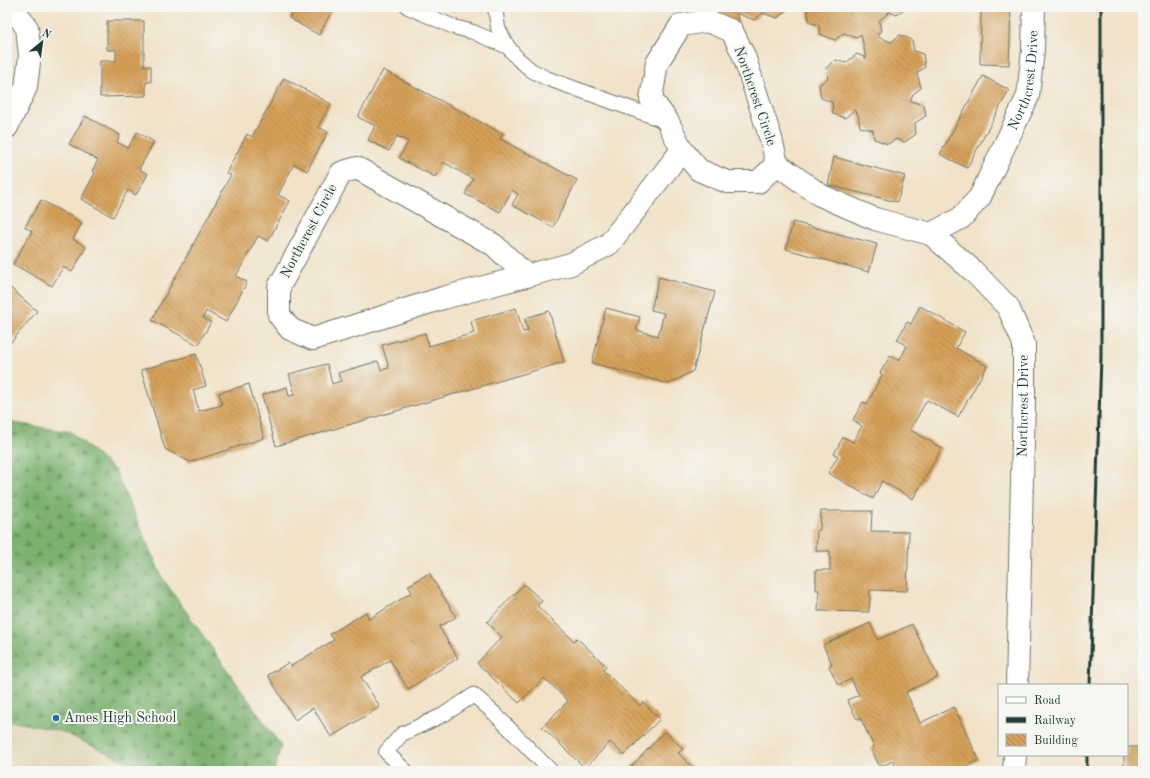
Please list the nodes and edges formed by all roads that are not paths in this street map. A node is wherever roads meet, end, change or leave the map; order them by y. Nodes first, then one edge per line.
1 (12, 7) edge
2 (408, 7) edge
3 (495, 7) edge
4 (1034, 7) edge
5 (508, 46) junction
6 (668, 122) junction
7 (7, 127) edge
8 (682, 150) junction
9 (777, 164) junction
10 (931, 234) junction
11 (527, 276) junction
12 (1017, 684) edge
13 (1015, 756) edge
14 (406, 771) edge
15 (551, 771) edge
16 (1014, 771) edge

1 - 7 street
2 - 5 lane
3 - 5 lane
4 - 10 street, Northcrest Drive
5 - 6 lane
6 - 8 street, Northcrest Circle
6 - 9 street, Northcrest Circle
8 - 9 street, Northcrest Circle
8 - 11 street, Northcrest Circle
9 - 10 street, Northcrest Circle
10 - 12 street, Northcrest Drive
11 - 11 street, Northcrest Circle
13 - 16 street
14 - 15 lane

